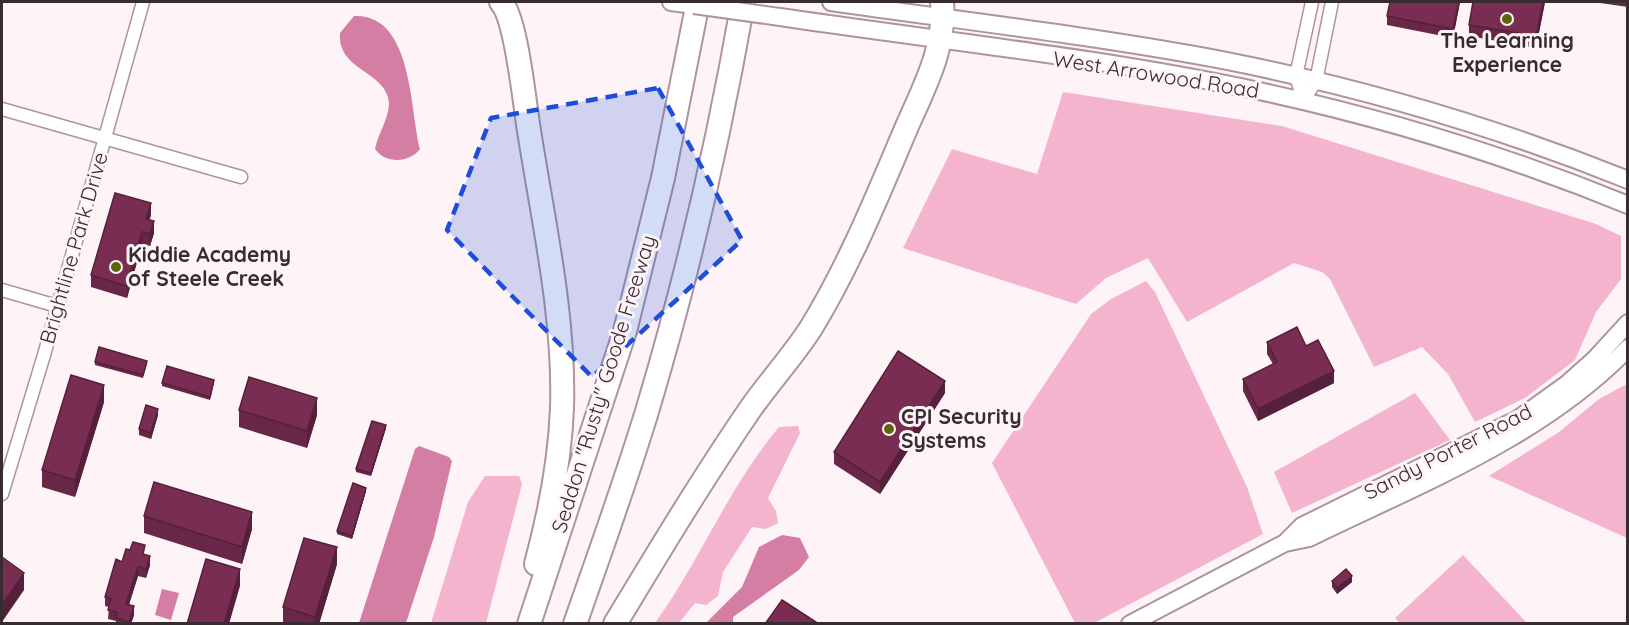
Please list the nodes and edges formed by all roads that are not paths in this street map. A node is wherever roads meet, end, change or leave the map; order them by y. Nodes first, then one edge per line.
1 (143, 2) edge
2 (671, 2) edge
3 (698, 2) edge
4 (743, 2) edge
5 (831, 2) edge
6 (1312, 2) edge
7 (1332, 2) edge
8 (507, 4) edge
9 (943, 10) edge
10 (941, 41) junction
11 (1296, 76) junction
12 (1316, 81) junction
13 (1303, 101) junction
14 (2, 109) edge
15 (105, 138) junction
16 (241, 177) dead end
17 (1628, 180) edge
18 (1628, 205) edge
19 (2, 290) edge
20 (57, 306) junction
21 (1628, 323) edge
22 (1628, 348) edge
23 (2, 494) edge
24 (1285, 543) junction
25 (520, 624) edge
26 (529, 624) edge
27 (575, 624) edge
28 (615, 624) edge
29 (1130, 624) edge

1 - 15 street, Brightline Park Drive
2 - 10 main road, West Arrowood Road, bridge
3 - 26 highway, Seddon "Rusty" Goode Freeway
4 - 27 highway
5 - 9 main road, West Arrowood Road
6 - 11 street
7 - 12 street
8 - 25 highway
9 - 10 highway
9 - 11 main road, West Arrowood Road
10 - 13 main road, West Arrowood Road
10 - 28 highway
11 - 12 main road, West Arrowood Road
11 - 13 street
12 - 13 street
12 - 17 main road, West Arrowood Road
13 - 18 main road, West Arrowood Road
14 - 15 street
15 - 16 street
15 - 20 street, Brightline Park Drive
19 - 20 street
20 - 23 street, Brightline Park Drive
21 - 24 main road, Sandy Porter Road
22 - 24 main road, Sandy Porter Road
24 - 29 main road, Sandy Porter Road

